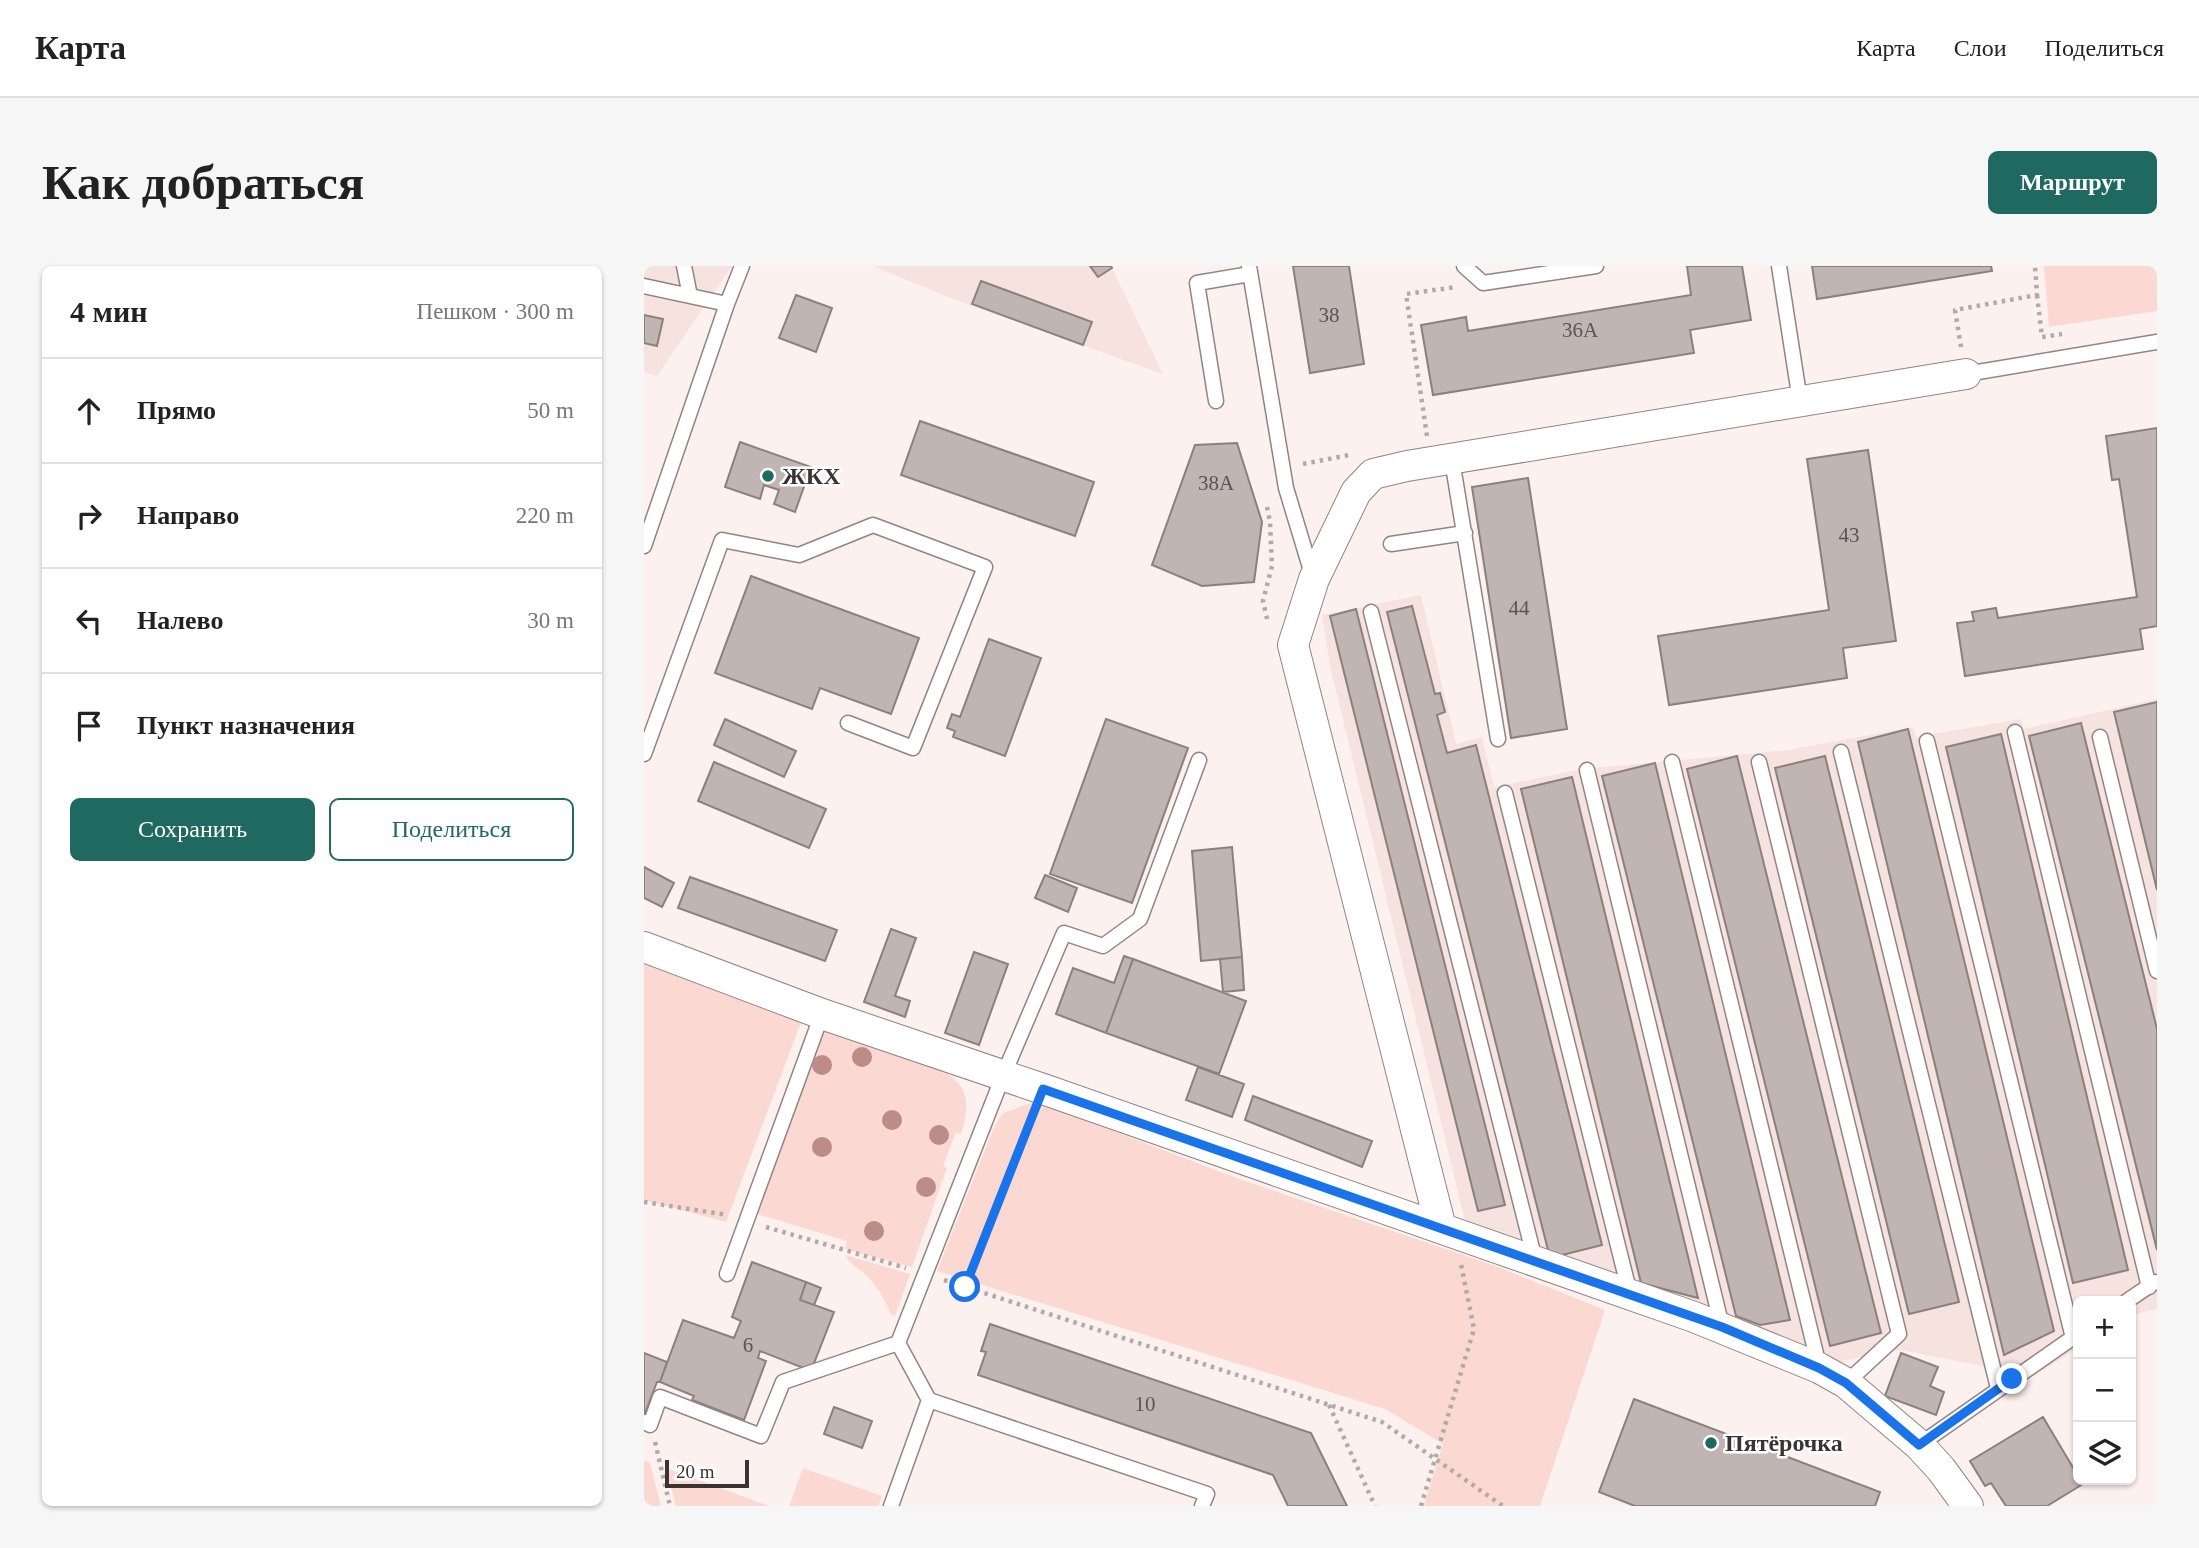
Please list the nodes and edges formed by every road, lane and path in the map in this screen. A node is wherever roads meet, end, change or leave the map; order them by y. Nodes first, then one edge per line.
1 (684, 266) edge
2 (742, 266) edge
3 (1464, 266) edge
4 (1596, 266) edge
5 (1779, 266) edge
6 (2035, 266) edge
7 (1250, 270) edge
8 (1483, 283) junction
9 (644, 286) edge
10 (2038, 295) junction
11 (690, 296) junction
12 (727, 304) junction
13 (2067, 333) dead end
14 (2157, 342) edge
15 (1966, 374) junction
16 (1216, 401) dead end
17 (1800, 401) junction
18 (1428, 440) dead end
19 (1352, 455) dead end
20 (1452, 460) junction
21 (1300, 464) dead end
22 (1266, 497) dead end
23 (1465, 533) junction
24 (1391, 544) dead end
25 (644, 546) edge
26 (1314, 579) junction
27 (1371, 612) dead end
28 (1294, 640) junction
29 (848, 723) dead end
30 (2015, 732) dead end
31 (2099, 737) dead end
32 (1498, 738) dead end
33 (1927, 741) dead end
34 (1841, 752) dead end
35 (644, 754) edge
36 (1199, 760) dead end
37 (1672, 762) dead end
38 (1759, 762) dead end
39 (1587, 770) dead end
40 (1505, 793) dead end
41 (644, 947) edge
42 (2157, 971) edge
43 (822, 1014) junction
44 (1003, 1076) junction
45 (1043, 1089) junction
46 (644, 1202) edge
47 (746, 1220) junction
48 (1448, 1230) junction
49 (1535, 1260) junction
50 (727, 1274) dead end
51 (925, 1274) junction
52 (2153, 1284) edge
53 (965, 1287) junction
54 (1630, 1294) junction
55 (2135, 1296) edge
56 (2073, 1324) edge
57 (1722, 1327) junction
58 (2073, 1338) edge
59 (898, 1343) junction
60 (1819, 1368) junction
61 (1846, 1383) junction
62 (1998, 1388) junction
63 (929, 1400) junction
64 (1329, 1405) junction
65 (647, 1423) edge
66 (1919, 1445) junction
67 (670, 1506) edge
68 (891, 1506) edge
69 (1202, 1506) edge
70 (1375, 1506) edge
71 (1421, 1506) edge
72 (1503, 1506) edge
73 (1968, 1506) edge

1 - 11 lane
2 - 12 lane
3 - 8 lane
4 - 8 lane
5 - 17 lane
6 - 10 path
7 - 16 lane
7 - 26 lane
8 - 18 path
9 - 11 lane
10 - 13 path
10 - 15 path
11 - 12 lane
12 - 25 lane
14 - 15 lane
15 - 17 street
17 - 20 street
19 - 21 path
20 - 23 lane
20 - 26 street
22 - 28 path
23 - 24 lane
23 - 32 lane
26 - 28 street
27 - 49 lane
28 - 48 street
29 - 35 lane
30 - 52 lane
31 - 42 lane
33 - 56 lane
34 - 62 lane
36 - 44 lane
37 - 60 lane
38 - 61 lane
39 - 57 lane
40 - 54 lane
41 - 43 street
43 - 44 street
43 - 47 lane
44 - 45 street
44 - 51 lane
45 - 48 street
45 - 53 path
46 - 47 path
47 - 50 lane
47 - 51 path
48 - 49 street
48 - 71 path
49 - 54 street
51 - 53 path
51 - 59 lane
52 - 55 lane
53 - 64 path
54 - 57 street
57 - 60 street
58 - 62 lane
59 - 63 lane
59 - 65 lane
60 - 61 street
61 - 66 street
62 - 66 lane
63 - 68 lane
63 - 69 lane
64 - 70 path
64 - 72 path
65 - 67 path
66 - 73 street

